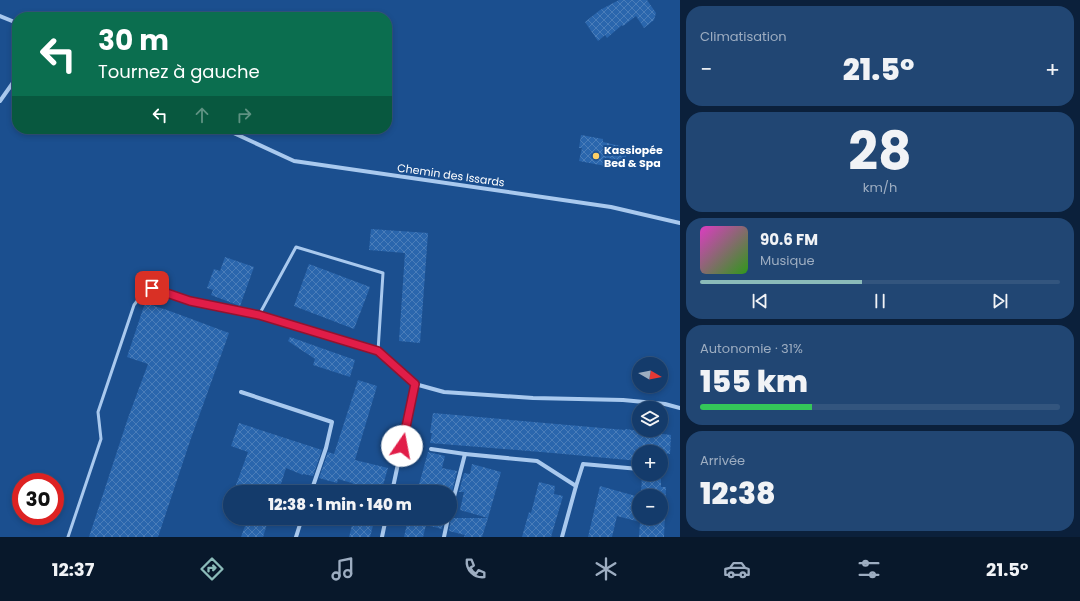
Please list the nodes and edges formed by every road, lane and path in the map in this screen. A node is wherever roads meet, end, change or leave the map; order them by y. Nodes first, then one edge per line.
1 (0, 16) edge
2 (12, 21) edge
3 (12, 84) edge
4 (0, 101) edge
5 (236, 134) edge
6 (680, 223) edge
7 (259, 315) junction
8 (378, 351) junction
9 (415, 384) junction
10 (241, 392) dead end
11 (680, 408) edge
12 (432, 450) dead end
13 (465, 454) junction
14 (632, 468) edge
15 (313, 485) edge
16 (393, 485) edge
17 (457, 485) edge
18 (576, 486) junction
19 (300, 525) edge
20 (385, 525) edge
21 (447, 525) edge
22 (68, 537) edge
23 (296, 537) edge
24 (382, 537) edge
25 (444, 537) edge
26 (562, 537) edge

1 - 2 street
3 - 4 street
5 - 6 street, Chemin des Issards
7 - 8 lane
7 - 8 lane
7 - 22 lane
8 - 9 lane
9 - 11 street
9 - 16 street
10 - 15 street
12 - 13 street
13 - 17 street
13 - 18 street
14 - 18 street
18 - 26 street
19 - 23 street
20 - 24 street
21 - 25 street

